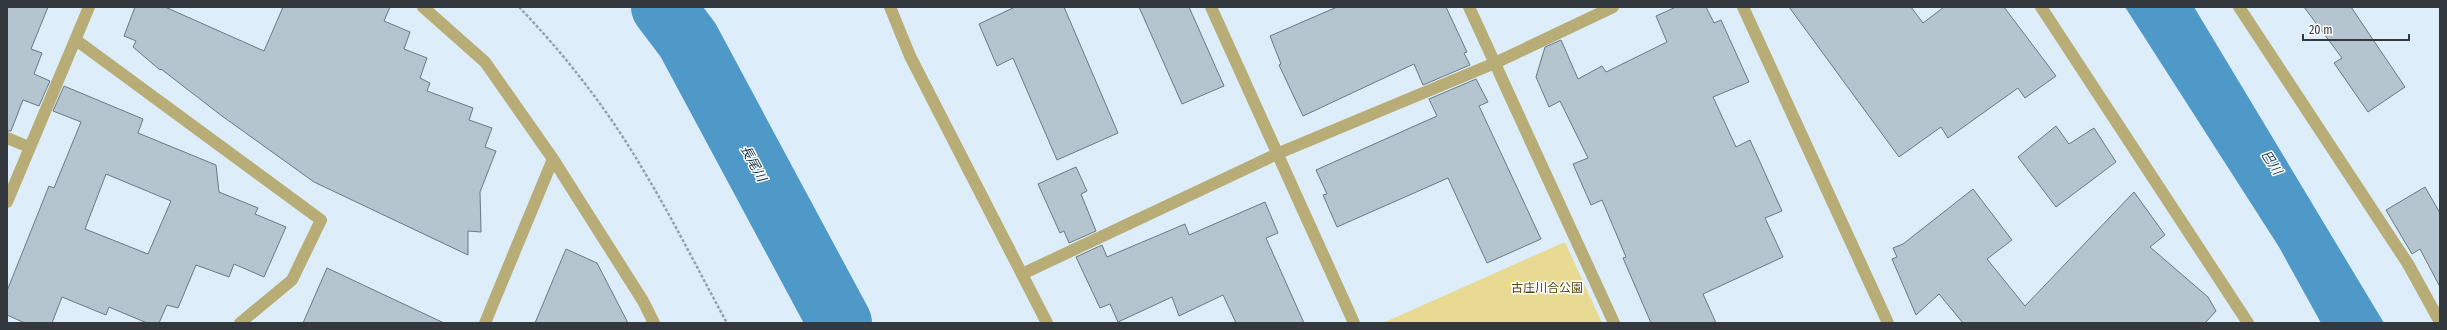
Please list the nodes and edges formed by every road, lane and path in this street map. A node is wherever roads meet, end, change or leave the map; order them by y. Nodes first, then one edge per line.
1 (88, 7) edge
2 (423, 7) edge
3 (520, 7) edge
4 (890, 7) edge
5 (1211, 7) edge
6 (1469, 7) edge
7 (1613, 7) edge
8 (1743, 7) edge
9 (2041, 7) edge
10 (2239, 7) edge
11 (76, 40) junction
12 (1495, 63) junction
13 (7, 138) edge
14 (29, 147) junction
15 (1278, 153) junction
16 (553, 159) junction
17 (7, 202) edge
18 (1022, 274) junction
19 (2440, 322) edge
20 (240, 323) edge
21 (485, 323) edge
22 (654, 323) edge
23 (727, 323) edge
24 (1047, 323) edge
25 (1354, 323) edge
26 (1614, 323) edge
27 (1888, 323) edge
28 (2248, 323) edge

1 - 11 street
2 - 16 street
3 - 23 path
4 - 18 street
5 - 15 street
6 - 12 street
7 - 12 street
8 - 27 street
9 - 28 street
10 - 19 street
11 - 14 street
11 - 20 street
12 - 15 street
12 - 26 street
13 - 14 street
14 - 17 street
15 - 18 street
15 - 25 street
16 - 21 street
16 - 22 street
18 - 24 street

